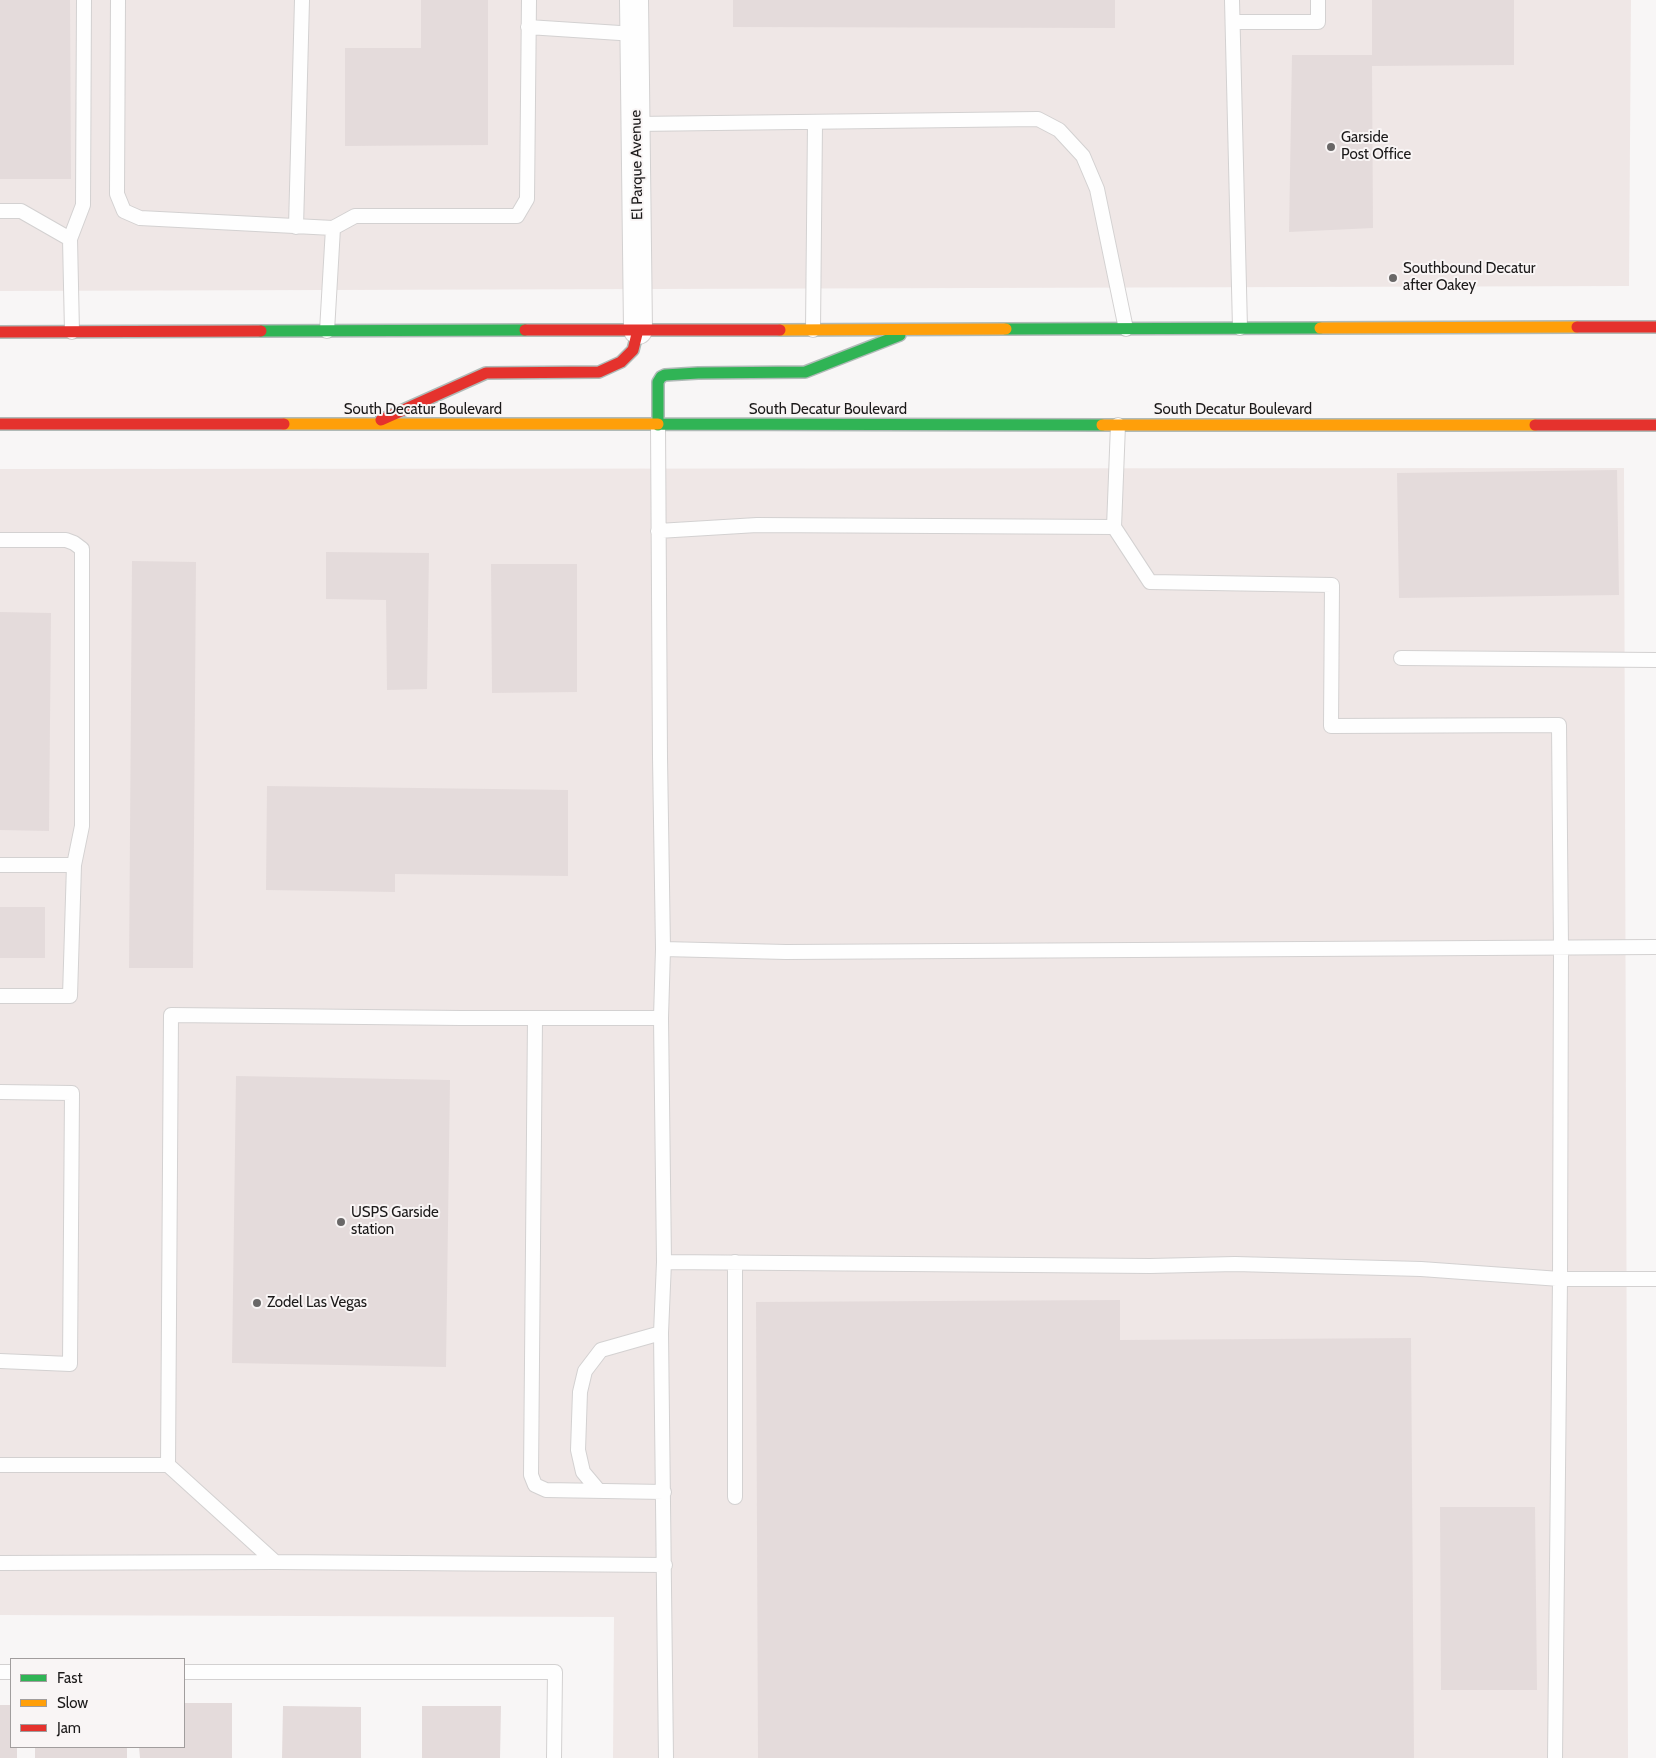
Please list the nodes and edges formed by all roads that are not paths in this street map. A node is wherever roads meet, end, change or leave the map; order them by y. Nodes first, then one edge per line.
1 (84, 0) edge
2 (118, 0) edge
3 (302, 0) edge
4 (528, 0) edge
5 (634, 0) edge
6 (1232, 0) edge
7 (1318, 0) edge
8 (1233, 22) junction
9 (528, 28) junction
10 (635, 34) junction
11 (815, 123) junction
12 (636, 124) junction
13 (0, 211) edge
14 (296, 227) junction
15 (332, 228) junction
16 (70, 239) junction
17 (1656, 327) edge
18 (1240, 328) junction
19 (1126, 329) junction
20 (638, 330) junction
21 (813, 330) junction
22 (913, 330) junction
23 (327, 331) junction
24 (0, 332) edge
25 (72, 332) junction
26 (0, 424) edge
27 (370, 424) junction
28 (658, 425) junction
29 (1118, 425) junction
30 (1656, 425) edge
31 (1114, 528) junction
32 (658, 531) junction
33 (0, 540) edge
34 (1402, 658) dead end
35 (1656, 660) edge
36 (0, 864) edge
37 (74, 865) junction
38 (1656, 947) edge
39 (1562, 948) junction
40 (663, 949) junction
41 (0, 996) edge
42 (535, 1018) junction
43 (661, 1018) junction
44 (0, 1092) edge
45 (664, 1262) junction
46 (735, 1262) junction
47 (1560, 1279) junction
48 (1656, 1279) edge
49 (661, 1333) junction
50 (0, 1361) edge
51 (0, 1465) edge
52 (168, 1465) junction
53 (599, 1491) junction
54 (664, 1492) junction
55 (735, 1497) dead end
56 (274, 1562) junction
57 (0, 1563) edge
58 (665, 1565) junction
59 (185, 1672) edge
60 (554, 1758) edge
61 (666, 1758) edge
62 (1555, 1758) edge

1 - 16 lane
2 - 14 lane
3 - 14 lane
4 - 9 lane
5 - 10 street, El Parque Avenue
6 - 8 lane
7 - 8 lane
8 - 18 lane
9 - 10 lane
9 - 15 lane
10 - 12 street, El Parque Avenue
11 - 12 lane
11 - 19 lane
11 - 21 lane
12 - 20 street, El Parque Avenue
13 - 16 lane
14 - 15 lane
15 - 23 lane
16 - 25 lane
17 - 18 main road
18 - 19 main road
19 - 22 main road
20 - 21 main road
20 - 23 main road
20 - 27 main road
21 - 22 main road
22 - 28 main road
23 - 25 main road
24 - 25 main road
26 - 27 main road, South Decatur Boulevard
27 - 28 main road, South Decatur Boulevard
28 - 29 main road, South Decatur Boulevard
28 - 32 lane
29 - 30 main road, South Decatur Boulevard
29 - 31 lane
31 - 32 lane
31 - 39 lane
32 - 40 lane
33 - 37 lane
34 - 35 lane
36 - 37 lane
37 - 41 lane
38 - 39 lane
39 - 40 lane
39 - 47 lane
40 - 43 lane
42 - 43 lane
42 - 52 lane
42 - 53 lane
43 - 45 lane
44 - 50 lane
45 - 46 lane
45 - 49 lane
46 - 47 lane
46 - 55 lane
47 - 48 lane
47 - 62 lane
49 - 53 lane
49 - 54 lane
51 - 52 lane
52 - 56 lane
53 - 54 lane
54 - 58 lane
56 - 57 lane
56 - 58 lane
58 - 61 lane
59 - 60 lane

